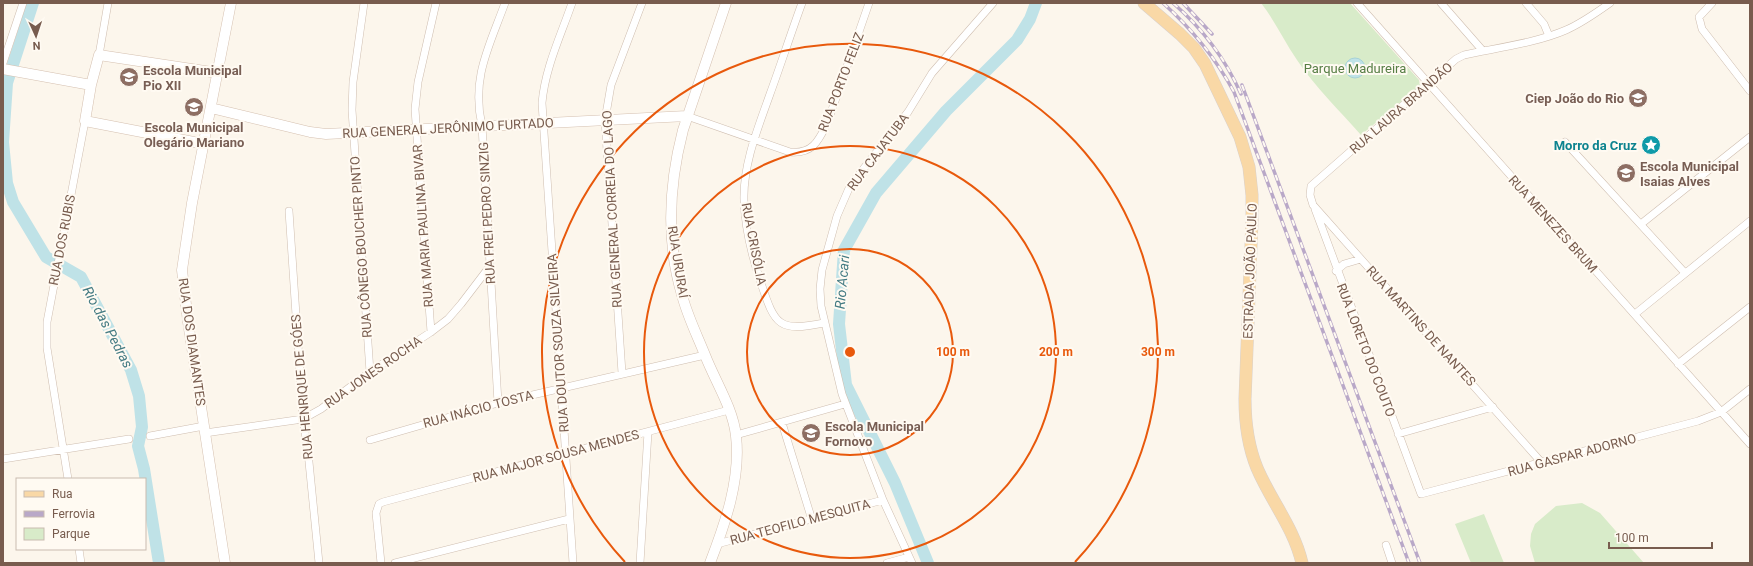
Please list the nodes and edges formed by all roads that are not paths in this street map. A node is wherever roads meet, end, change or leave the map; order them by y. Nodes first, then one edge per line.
1 (23, 3) edge
2 (108, 3) edge
3 (231, 3) edge
4 (364, 3) edge
5 (436, 3) edge
6 (505, 3) edge
7 (572, 3) edge
8 (642, 3) edge
9 (726, 3) edge
10 (802, 3) edge
11 (869, 3) edge
12 (993, 3) edge
13 (1144, 3) edge
14 (1357, 3) edge
15 (1441, 3) edge
16 (1526, 3) edge
17 (1610, 3) edge
18 (1712, 3) edge
19 (1549, 36) junction
20 (1482, 52) junction
21 (99, 56) junction
22 (3, 63) edge
23 (3, 69) edge
24 (218, 73) junction
25 (90, 85) junction
26 (1429, 85) junction
27 (1750, 91) edge
28 (211, 108) junction
29 (687, 116) junction
30 (605, 120) junction
31 (85, 121) junction
32 (543, 123) junction
33 (482, 126) junction
34 (416, 130) junction
35 (353, 133) junction
36 (1750, 137) edge
37 (754, 140) junction
38 (1565, 142) dead end
39 (204, 144) junction
40 (1313, 205) junction
41 (289, 211) dead end
42 (1750, 221) edge
43 (1641, 224) junction
44 (1361, 259) junction
45 (490, 266) junction
46 (1336, 271) junction
47 (1685, 273) junction
48 (1750, 307) edge
49 (1635, 314) junction
50 (824, 323) junction
51 (431, 332) junction
52 (705, 355) junction
53 (1678, 364) junction
54 (370, 372) junction
55 (622, 373) junction
56 (561, 387) junction
57 (1750, 389) edge
58 (498, 403) junction
59 (845, 404) junction
60 (1493, 406) junction
61 (729, 410) junction
62 (1721, 412) junction
63 (303, 419) junction
64 (782, 423) junction
65 (205, 429) junction
66 (648, 432) junction
67 (1398, 434) junction
68 (736, 435) junction
69 (150, 436) dead end
70 (129, 439) dead end
71 (370, 440) dead end
72 (1750, 444) edge
73 (63, 449) junction
74 (564, 454) junction
75 (3, 459) edge
76 (1542, 463) junction
77 (68, 478) edge
78 (1421, 494) joint
79 (883, 500) junction
80 (569, 519) junction
81 (812, 520) junction
82 (717, 544) junction
83 (1386, 544) dead end
84 (79, 550) edge
85 (911, 560) edge
86 (81, 563) edge
87 (225, 563) edge
88 (319, 563) edge
89 (381, 563) edge
90 (395, 563) edge
91 (573, 563) edge
92 (640, 563) edge
93 (710, 563) edge
94 (887, 563) edge
95 (1302, 563) edge
96 (1392, 563) edge

1 - 22 street
2 - 21 street, RUA DOS RUBIS
3 - 24 street, RUA DOS DIAMANTES
4 - 35 street, RUA CÔNEGO BOUCHER PINTO
5 - 34 street, RUA MARIA PAULINA BIVAR
6 - 33 street, RUA FREI PEDRO SINZIG
7 - 32 street, RUA DOUTOR SOUZA SILVEIRA
8 - 30 street, RUA GENERAL CORREIA DO LAGO
9 - 29 street, RUA URURAÍ
10 - 37 street, RUA CRISÓLIA
11 - 37 street, RUA PORTO FELIZ
12 - 50 street, RUA CAJATUBA
13 - 95 main road, ESTRADA JOÃO PAULO
14 - 26 street, RUA MENEZES BRUM
15 - 20 street
16 - 19 street
17 - 19 street, RUA LAURA BRANDÃO
18 - 27 street
19 - 20 street, RUA LAURA BRANDÃO
20 - 26 street, RUA LAURA BRANDÃO
21 - 24 street
21 - 25 street, RUA DOS RUBIS
23 - 25 street
24 - 28 street, RUA DOS DIAMANTES
25 - 31 street, RUA DOS RUBIS
26 - 40 street, RUA LAURA BRANDÃO
26 - 49 street, RUA MENEZES BRUM
28 - 35 street, RUA GENERAL JERÔNIMO FURTADO
28 - 39 street, RUA DOS DIAMANTES
29 - 30 street, RUA GENERAL JERÔNIMO FURTADO
29 - 37 street, RUA PORTO FELIZ
29 - 52 street, RUA URURAÍ
30 - 32 street, RUA GENERAL JERÔNIMO FURTADO
30 - 55 street, RUA GENERAL CORREIA DO LAGO
31 - 39 street
31 - 73 street, RUA DOS RUBIS
32 - 33 street, RUA GENERAL JERÔNIMO FURTADO
32 - 56 street, RUA DOUTOR SOUZA SILVEIRA
33 - 34 street, RUA GENERAL JERÔNIMO FURTADO
33 - 45 street, RUA FREI PEDRO SINZIG
34 - 35 street, RUA GENERAL JERÔNIMO FURTADO
34 - 51 street, RUA MARIA PAULINA BIVAR
35 - 54 street, RUA CÔNEGO BOUCHER PINTO
36 - 43 street
37 - 50 street, RUA CRISÓLIA
38 - 43 street
39 - 65 street, RUA DOS DIAMANTES
40 - 44 street, RUA MARTINS DE NANTES
40 - 46 street, RUA LORETO DO COUTO
41 - 63 street, RUA HENRIQUE DE GÓES
42 - 47 street
43 - 47 street
44 - 46 street
44 - 60 street, RUA MARTINS DE NANTES
45 - 51 street, RUA JONES ROCHA
45 - 58 street, RUA FREI PEDRO SINZIG
46 - 67 street, RUA LORETO DO COUTO
47 - 49 street
48 - 53 street
49 - 53 street, RUA MENEZES BRUM
50 - 59 street, RUA CAJATUBA
51 - 54 street, RUA JONES ROCHA
52 - 55 street, RUA INÁCIO TOSTA
52 - 61 street, RUA URURAÍ
53 - 62 street, RUA MENEZES BRUM
54 - 63 street, RUA JONES ROCHA
55 - 56 street, RUA INÁCIO TOSTA
56 - 58 street, RUA INÁCIO TOSTA
56 - 74 street, RUA DOUTOR SOUZA SILVEIRA
57 - 62 street, RUA GASPAR ADORNO
58 - 71 street, RUA INÁCIO TOSTA
59 - 64 street
59 - 79 street, RUA CAJATUBA
60 - 67 street
60 - 76 street, RUA MARTINS DE NANTES
61 - 66 street, RUA MAJOR SOUSA MENDES
61 - 68 street, RUA URURAÍ
62 - 72 street, RUA MENEZES BRUM
62 - 76 street, RUA GASPAR ADORNO
63 - 65 street, RUA JONES ROCHA
63 - 88 street, RUA HENRIQUE DE GÓES
64 - 68 street
64 - 81 street
65 - 69 street, RUA JONES ROCHA
65 - 87 street, RUA DOS DIAMANTES
66 - 74 street, RUA MAJOR SOUSA MENDES
66 - 92 street
67 - 78 street, RUA LORETO DO COUTO
68 - 82 street, RUA URURAÍ
70 - 73 street
73 - 75 street
73 - 77 street, RUA DOS RUBIS
74 - 80 street, RUA DOUTOR SOUZA SILVEIRA
74 - 89 street, RUA MAJOR SOUSA MENDES
76 - 78 street, RUA GASPAR ADORNO
79 - 81 street, RUA TEOFILO MESQUITA
79 - 85 street, RUA CAJATUBA
80 - 90 street
80 - 91 street, RUA DOUTOR SOUZA SILVEIRA
81 - 82 street, RUA TEOFILO MESQUITA
82 - 93 street, RUA URURAÍ
83 - 96 street
84 - 86 street
85 - 94 street

